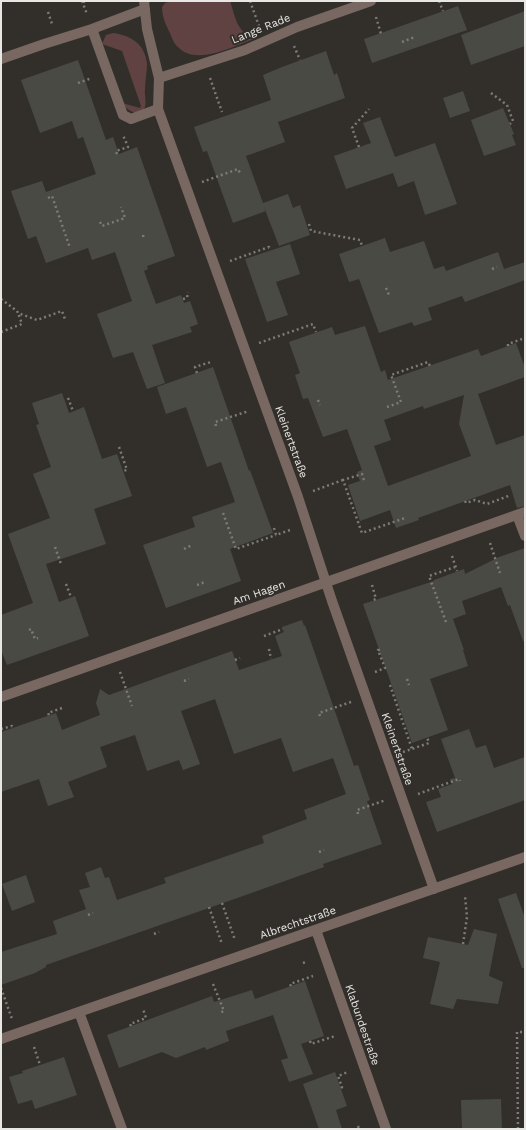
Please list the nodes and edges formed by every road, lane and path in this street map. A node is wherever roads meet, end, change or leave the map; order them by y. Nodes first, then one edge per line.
1 (87, 1) edge
2 (250, 1) edge
3 (371, 1) edge
4 (439, 1) edge
5 (82, 2) edge
6 (144, 5) edge
7 (443, 11) dead end
8 (48, 12) dead end
9 (375, 16) dead end
10 (88, 17) dead end
11 (260, 28) dead end
12 (53, 29) dead end
13 (92, 30) junction
14 (381, 34) dead end
15 (415, 37) dead end
16 (402, 42) dead end
17 (294, 44) dead end
18 (1, 59) edge
19 (300, 60) dead end
20 (93, 77) dead end
21 (209, 77) dead end
22 (159, 78) junction
23 (78, 82) dead end
24 (491, 93) dead end
25 (158, 109) junction
26 (369, 109) dead end
27 (222, 112) dead end
28 (510, 124) dead end
29 (123, 134) dead end
30 (359, 147) dead end
31 (117, 154) dead end
32 (240, 173) dead end
33 (196, 184) dead end
34 (48, 198) dead end
35 (121, 207) dead end
36 (100, 222) dead end
37 (309, 224) dead end
38 (143, 235) dead end
39 (144, 240) dead end
40 (362, 246) dead end
41 (70, 248) dead end
42 (270, 250) dead end
43 (214, 267) junction
44 (497, 267) dead end
45 (492, 269) dead end
46 (386, 288) dead end
47 (188, 292) dead end
48 (389, 295) dead end
49 (1, 299) edge
50 (183, 299) dead end
51 (18, 313) junction
52 (65, 319) dead end
53 (1, 332) edge
54 (316, 332) dead end
55 (522, 339) dead end
56 (253, 345) dead end
57 (508, 346) dead end
58 (211, 362) dead end
59 (418, 366) junction
60 (430, 366) dead end
61 (419, 370) dead end
62 (197, 373) dead end
63 (68, 398) dead end
64 (318, 400) dead end
65 (320, 405) dead end
66 (386, 407) dead end
67 (73, 411) dead end
68 (248, 411) dead end
69 (216, 426) dead end
70 (118, 447) dead end
71 (123, 471) dead end
72 (344, 480) junction
73 (364, 480) dead end
74 (311, 492) dead end
75 (510, 495) dead end
76 (465, 501) dead end
77 (223, 513) dead end
78 (521, 513) edge
79 (405, 518) dead end
80 (274, 528) dead end
81 (290, 530) dead end
82 (276, 535) junction
83 (525, 536) edge
84 (489, 541) dead end
85 (192, 545) dead end
86 (55, 547) dead end
87 (184, 548) dead end
88 (451, 555) dead end
89 (61, 564) dead end
90 (455, 567) junction
91 (457, 571) dead end
92 (500, 573) dead end
93 (205, 582) dead end
94 (326, 583) junction
95 (371, 583) dead end
96 (66, 584) dead end
97 (197, 585) dead end
98 (71, 597) dead end
99 (373, 600) dead end
100 (446, 622) dead end
101 (283, 629) dead end
102 (29, 630) dead end
103 (264, 636) dead end
104 (38, 638) dead end
105 (269, 649) dead end
106 (380, 650) dead end
107 (240, 658) dead end
108 (271, 659) dead end
109 (235, 660) dead end
110 (384, 668) dead end
111 (120, 672) dead end
112 (189, 679) dead end
113 (407, 679) dead end
114 (184, 681) dead end
115 (409, 684) dead end
116 (390, 685) dead end
117 (1, 697) edge
118 (351, 702) dead end
119 (132, 706) dead end
120 (62, 708) dead end
121 (49, 715) dead end
122 (320, 716) dead end
123 (12, 728) dead end
124 (1, 730) edge
125 (427, 737) dead end
126 (412, 749) junction
127 (397, 754) dead end
128 (460, 781) dead end
129 (412, 796) dead end
130 (385, 800) dead end
131 (358, 814) dead end
132 (324, 850) dead end
133 (318, 852) dead end
134 (525, 857) edge
135 (434, 889) junction
136 (466, 896) dead end
137 (222, 903) dead end
138 (209, 907) dead end
139 (93, 913) dead end
140 (88, 915) dead end
141 (316, 930) junction
142 (160, 932) dead end
143 (154, 934) dead end
144 (234, 936) dead end
145 (221, 940) dead end
146 (463, 944) dead end
147 (313, 976) dead end
148 (213, 984) dead end
149 (291, 986) dead end
150 (1, 988) edge
151 (143, 1009) dead end
152 (79, 1012) junction
153 (219, 1013) dead end
154 (11, 1014) dead end
155 (131, 1026) dead end
156 (525, 1032) edge
157 (334, 1036) dead end
158 (1, 1039) edge
159 (310, 1041) dead end
160 (34, 1047) dead end
161 (40, 1065) dead end
162 (346, 1073) dead end
163 (341, 1088) dead end
164 (122, 1129) edge
165 (386, 1129) edge
166 (518, 1129) edge

1 - 5 path
2 - 11 path
3 - 22 street, Lange Rade
4 - 7 path
5 - 10 path
6 - 13 street
6 - 22 street, Kleinertstraße
8 - 12 path
9 - 14 path
13 - 18 street
13 - 25 street
15 - 16 path
17 - 19 path
20 - 23 path
21 - 27 path
22 - 25 street, Kleinertstraße
24 - 28 path
25 - 43 street, Kleinertstraße
26 - 30 path
29 - 31 path
32 - 33 path
34 - 41 path
35 - 36 path
37 - 40 path
38 - 39 path
42 - 43 path
43 - 94 street, Kleinertstraße
44 - 45 path
46 - 48 path
47 - 50 path
49 - 51 path
51 - 52 path
51 - 53 path
54 - 56 path
55 - 57 path
58 - 62 path
59 - 60 path
59 - 61 path
59 - 66 path
63 - 67 path
64 - 65 path
68 - 69 path
70 - 71 path
72 - 73 path
72 - 74 path
72 - 79 path
75 - 76 path
77 - 82 path
78 - 83 street
78 - 94 street, Am Hagen
80 - 82 path
81 - 82 path
84 - 92 path
85 - 87 path
86 - 89 path
88 - 90 path
90 - 91 path
90 - 100 path
93 - 97 path
94 - 117 street, Am Hagen
94 - 135 street, Kleinertstraße
95 - 99 path
96 - 98 path
101 - 103 path
102 - 104 path
105 - 108 path
106 - 110 path
107 - 109 path
111 - 119 path
112 - 114 path
113 - 115 path
116 - 126 path
118 - 122 path
120 - 121 path
123 - 124 path
125 - 126 path
126 - 127 path
128 - 129 path
130 - 131 path
132 - 133 path
134 - 135 street, Albrechtstraße
135 - 141 street, Albrechtstraße
136 - 146 path
137 - 144 path
138 - 145 path
139 - 140 path
141 - 152 street, Albrechtstraße
141 - 165 street, Klabundestraße
142 - 143 path
147 - 149 path
148 - 153 path
150 - 154 path
151 - 155 path
152 - 158 street, Albrechtstraße
152 - 164 street
156 - 166 path
157 - 159 path
160 - 161 path
162 - 163 path

